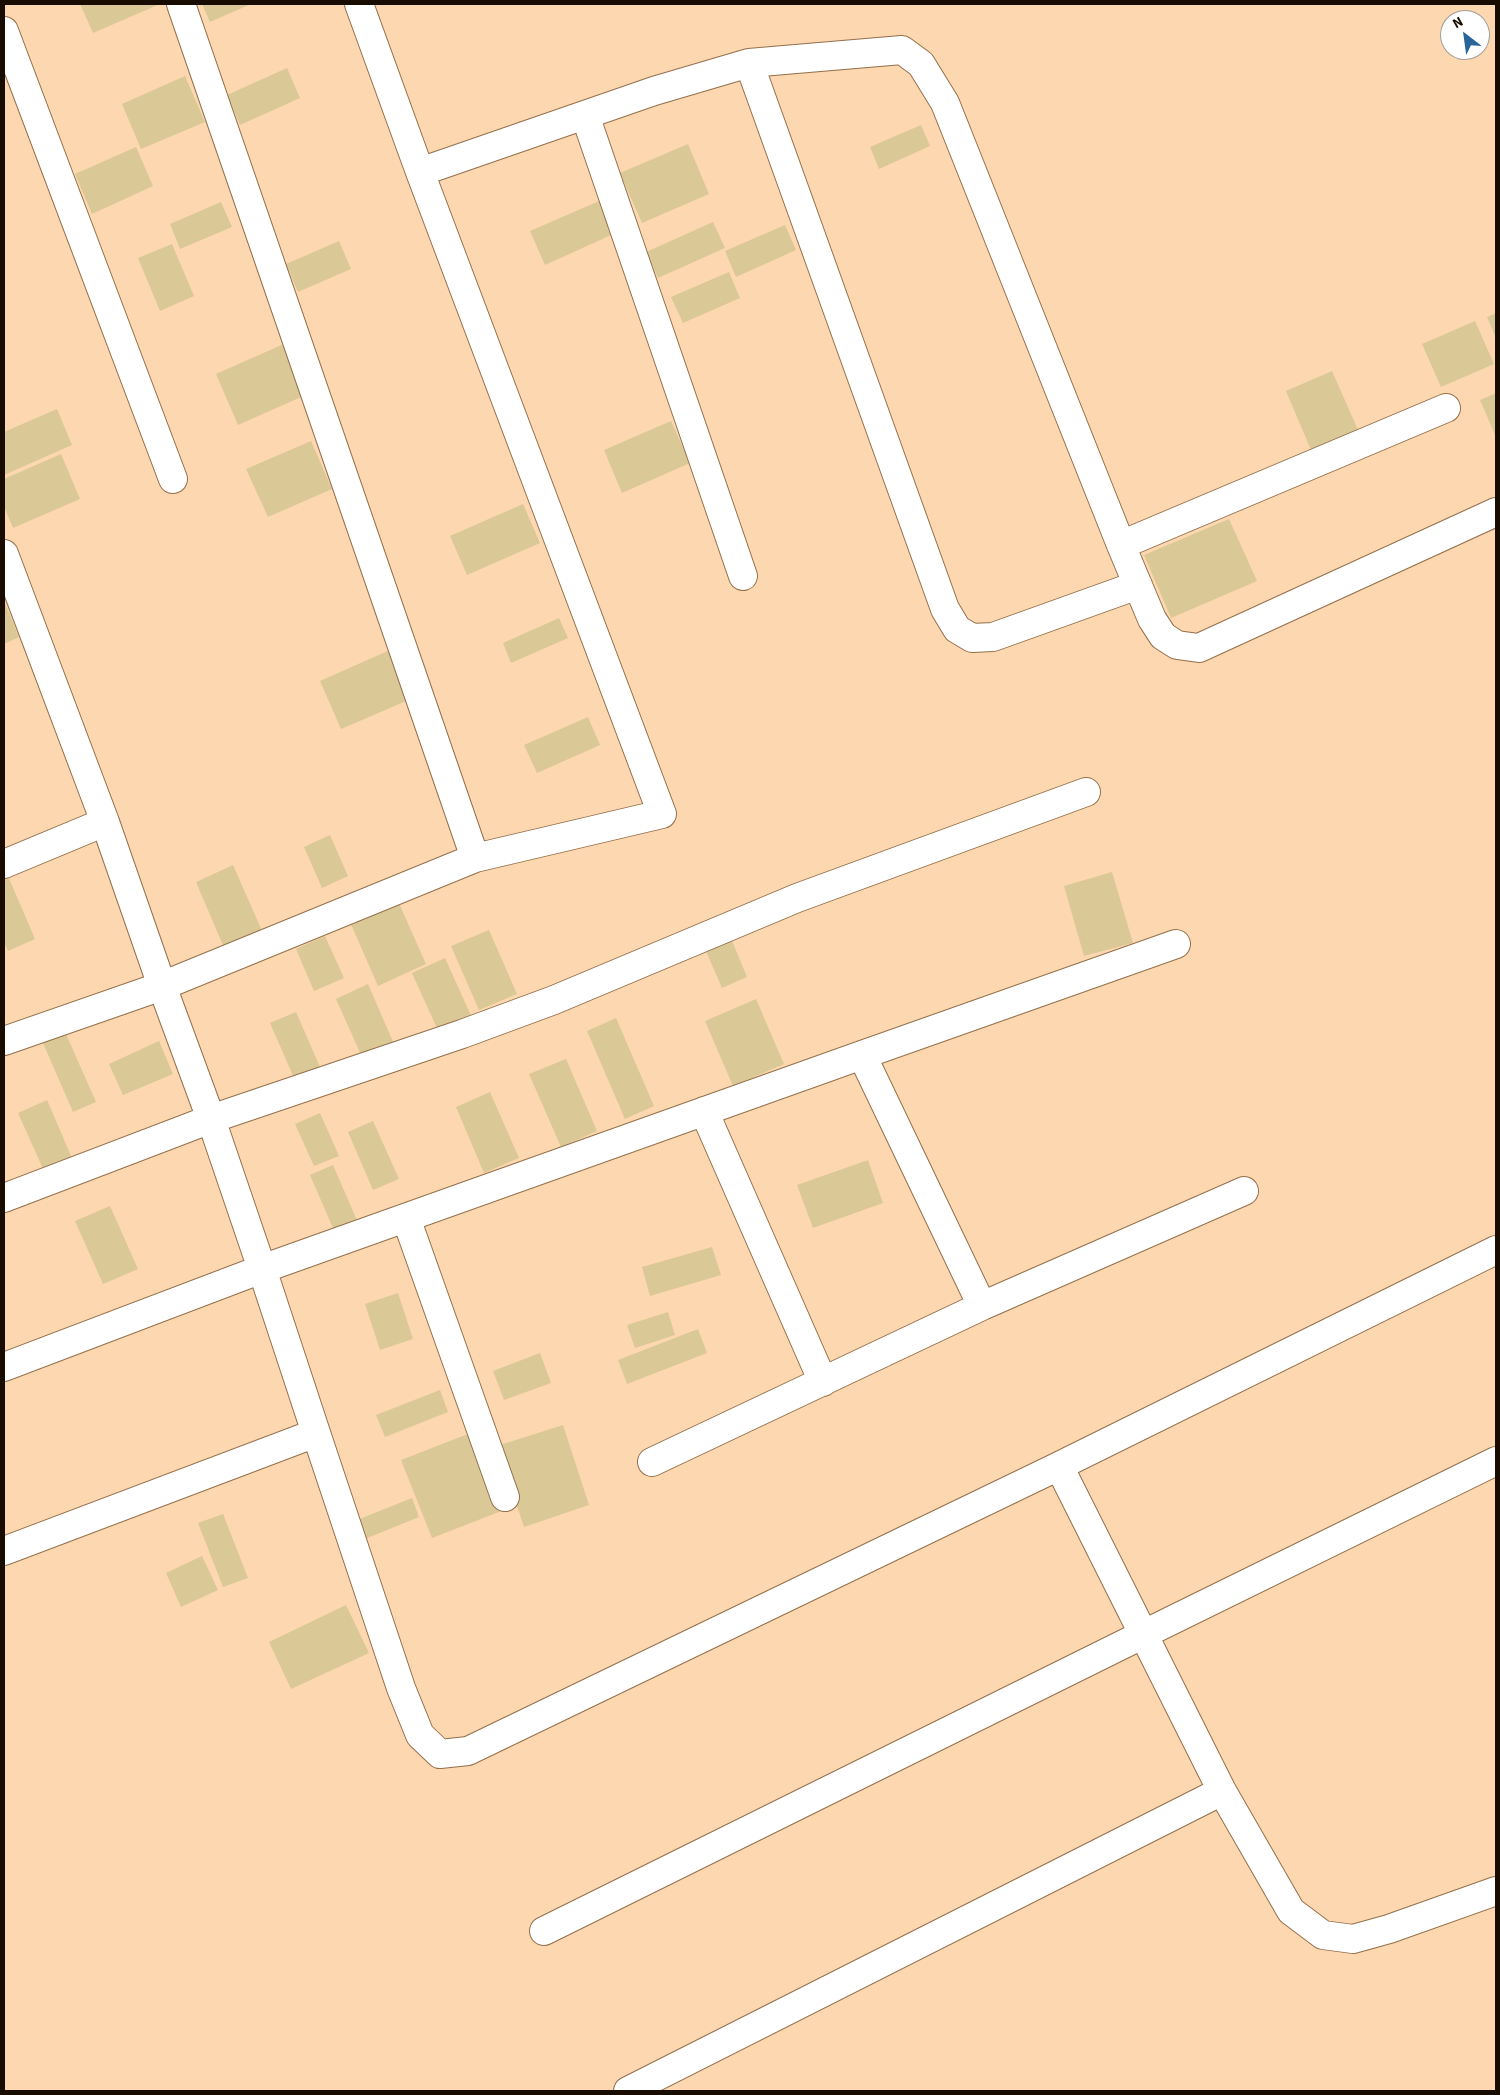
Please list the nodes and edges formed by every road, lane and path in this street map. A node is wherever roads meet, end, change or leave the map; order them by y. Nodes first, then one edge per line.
1 (181, 4) edge
2 (359, 4) edge
3 (4, 31) edge
4 (748, 63) junction
5 (585, 115) junction
6 (420, 172) junction
7 (1446, 408) dead end
8 (173, 480) dead end
9 (1496, 512) edge
10 (1121, 545) junction
11 (4, 554) edge
12 (743, 576) dead end
13 (1138, 585) junction
14 (1086, 792) dead end
15 (105, 822) junction
16 (475, 858) junction
17 (4, 864) edge
18 (1176, 944) dead end
19 (162, 986) junction
20 (4, 1041) edge
21 (862, 1055) junction
22 (704, 1111) junction
23 (211, 1119) junction
24 (1244, 1191) dead end
25 (4, 1198) edge
26 (406, 1218) junction
27 (1496, 1250) edge
28 (262, 1269) junction
29 (982, 1306) junction
30 (4, 1367) edge
31 (823, 1382) junction
32 (316, 1434) junction
33 (1496, 1461) edge
34 (652, 1462) dead end
35 (1059, 1466) junction
36 (504, 1497) dead end
37 (4, 1552) edge
38 (1144, 1634) junction
39 (1222, 1791) junction
40 (1496, 1891) edge
41 (544, 1931) dead end
42 (628, 2091) edge

1 - 16 street
2 - 6 street
3 - 8 street
4 - 5 street
4 - 10 street
4 - 13 street
5 - 6 street
5 - 12 street
6 - 16 street
7 - 10 street
9 - 13 street
10 - 13 street
11 - 15 street
14 - 23 street
15 - 17 street
15 - 19 street
16 - 19 street
18 - 21 street
19 - 20 street
19 - 23 street
21 - 22 street
21 - 29 street
22 - 26 street
22 - 31 street
23 - 25 street
23 - 28 street
24 - 29 street
26 - 28 street
26 - 36 street
27 - 35 street
28 - 30 street
28 - 32 street
29 - 31 street
31 - 34 street
32 - 35 street
32 - 37 street
33 - 38 street
35 - 38 street
38 - 39 street
38 - 41 street
39 - 40 street
39 - 42 street

